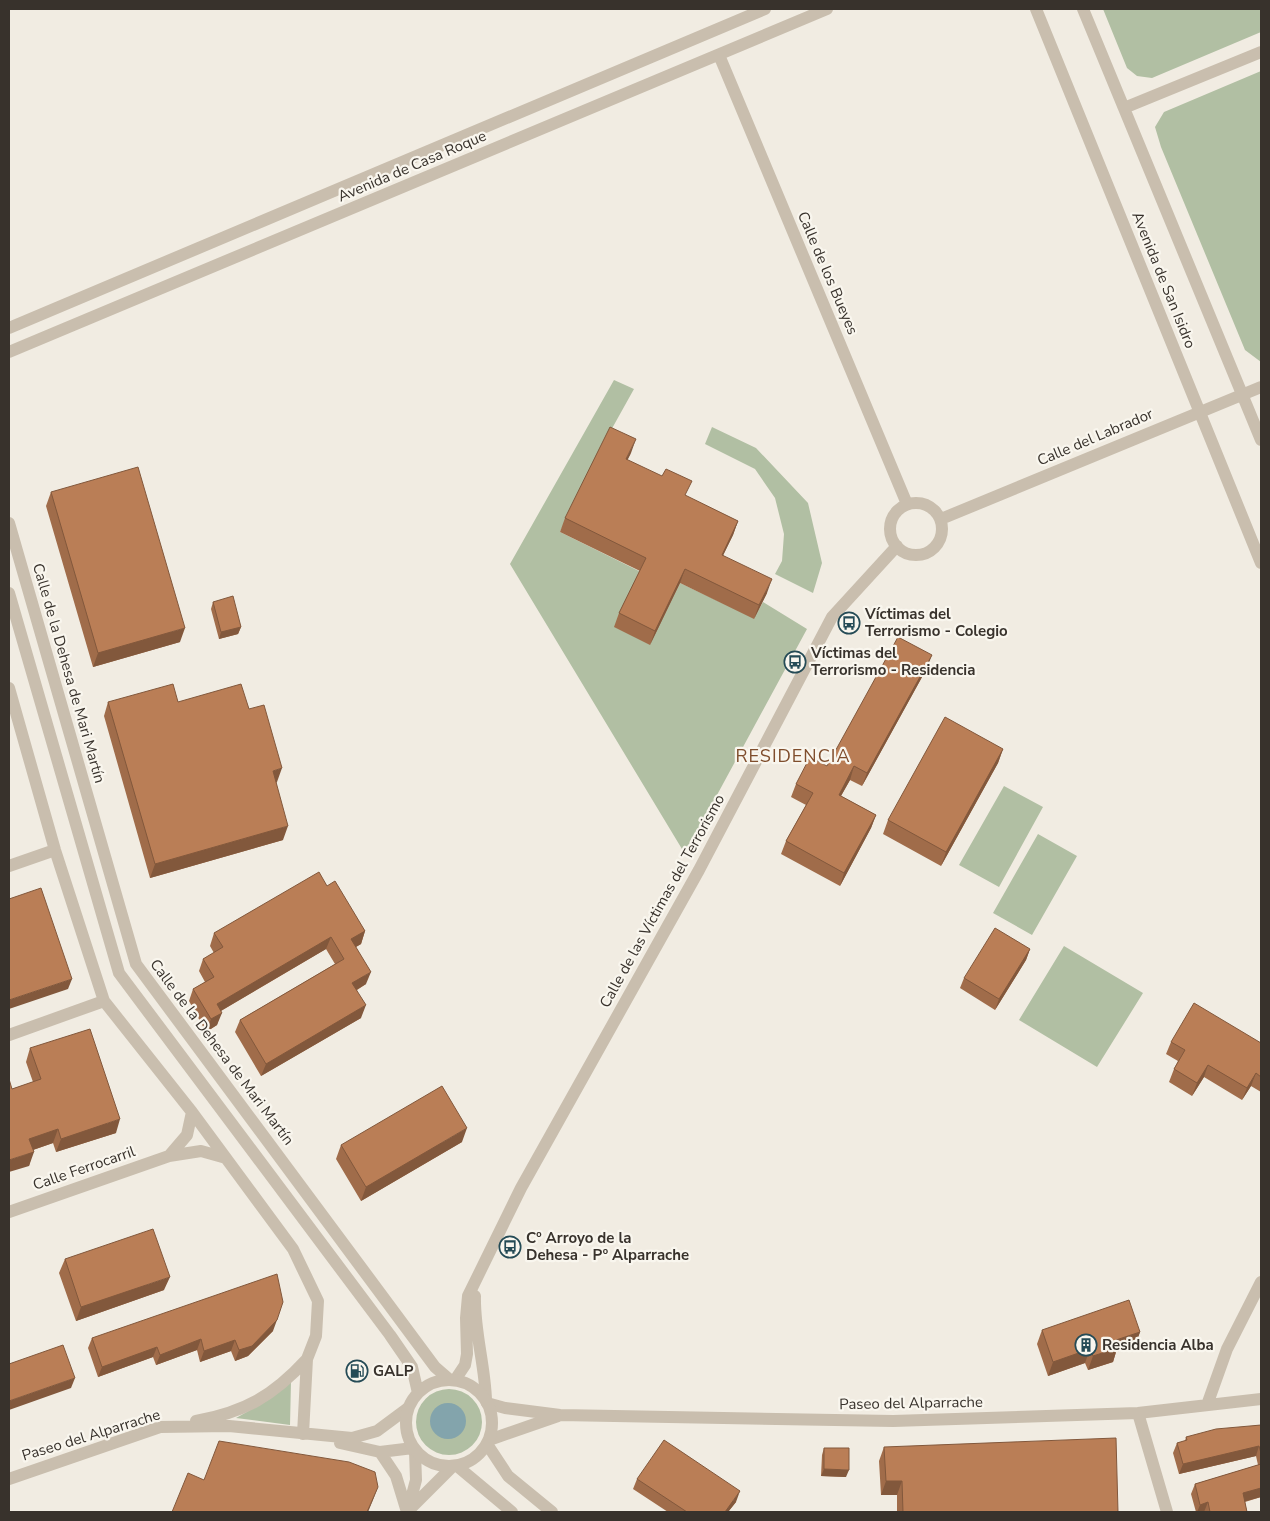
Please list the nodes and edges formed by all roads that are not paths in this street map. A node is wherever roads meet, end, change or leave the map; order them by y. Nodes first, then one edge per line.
1 (765, 9) edge
2 (827, 9) edge
3 (1036, 9) edge
4 (1084, 9) edge
5 (1261, 52) edge
6 (719, 55) junction
7 (1124, 108) junction
8 (9, 328) edge
9 (9, 352) edge
10 (1261, 387) edge
11 (1243, 394) junction
12 (1199, 412) junction
13 (1261, 440) edge
14 (907, 504) junction
15 (941, 519) junction
16 (9, 523) edge
17 (896, 546) junction
18 (1261, 564) edge
19 (9, 593) edge
20 (9, 688) edge
21 (55, 850) junction
22 (9, 866) edge
23 (104, 1001) junction
24 (9, 1034) edge
25 (192, 1112) junction
26 (169, 1156) junction
27 (226, 1158) junction
28 (9, 1212) edge
29 (1261, 1282) edge
30 (475, 1286) junction
31 (307, 1359) junction
32 (452, 1380) junction
33 (418, 1393) junction
34 (1261, 1399) edge
35 (487, 1401) junction
36 (1207, 1405) junction
37 (408, 1408) junction
38 (1138, 1413) junction
39 (560, 1415) junction
40 (160, 1427) junction
41 (303, 1434) junction
42 (488, 1442) junction
43 (414, 1450) junction
44 (380, 1452) junction
45 (455, 1466) junction
46 (9, 1479) edge
47 (407, 1512) edge
48 (512, 1512) edge
49 (552, 1512) edge
50 (1167, 1512) edge

1 - 8 street, Avenida de Casa Roque
2 - 6 street, Avenida de Casa Roque
3 - 12 street, Avenida de San Isidro
4 - 7 street, Avenida de San Isidro
5 - 7 street
6 - 9 street, Avenida de Casa Roque
6 - 14 street, Calle de los Bueyes
7 - 11 street, Avenida de San Isidro
10 - 11 street, Calle del Labrador
11 - 12 street, Calle del Labrador
11 - 13 street, Avenida de San Isidro
12 - 15 street, Calle del Labrador
12 - 18 street, Avenida de San Isidro
14 - 15 street
14 - 17 street
15 - 17 street
16 - 32 street, Calle de la Dehesa de Mari Martín
17 - 30 street, Calle de las Víctimas del Terrorismo
19 - 33 street
20 - 21 street
21 - 22 street
21 - 23 street
23 - 24 street
23 - 25 street
25 - 26 street, Calle Ferrocarril
25 - 27 street
26 - 27 street, Calle Ferrocarril
26 - 28 street, Calle Ferrocarril
27 - 31 street
29 - 36 street
30 - 32 street, Calle de las Víctimas del Terrorismo
30 - 35 street, Calle de las Víctimas del Terrorismo
31 - 40 street
31 - 41 street
32 - 33 street
32 - 35 street
33 - 37 street
34 - 36 street, Paseo del Alparrache
35 - 39 street, Paseo del Alparrache
35 - 42 street
36 - 38 street, Paseo del Alparrache
37 - 41 street, Paseo del Alparrache
37 - 43 street
38 - 39 street, Paseo del Alparrache
38 - 50 street
39 - 42 street, Paseo del Alparrache
40 - 41 street, Paseo del Alparrache
40 - 46 street, Paseo del Alparrache
41 - 44 street, Paseo del Alparrache
42 - 45 street
42 - 49 street
43 - 44 street, Paseo del Alparrache
43 - 45 street
43 - 47 street
44 - 47 street
45 - 47 street
45 - 48 street

